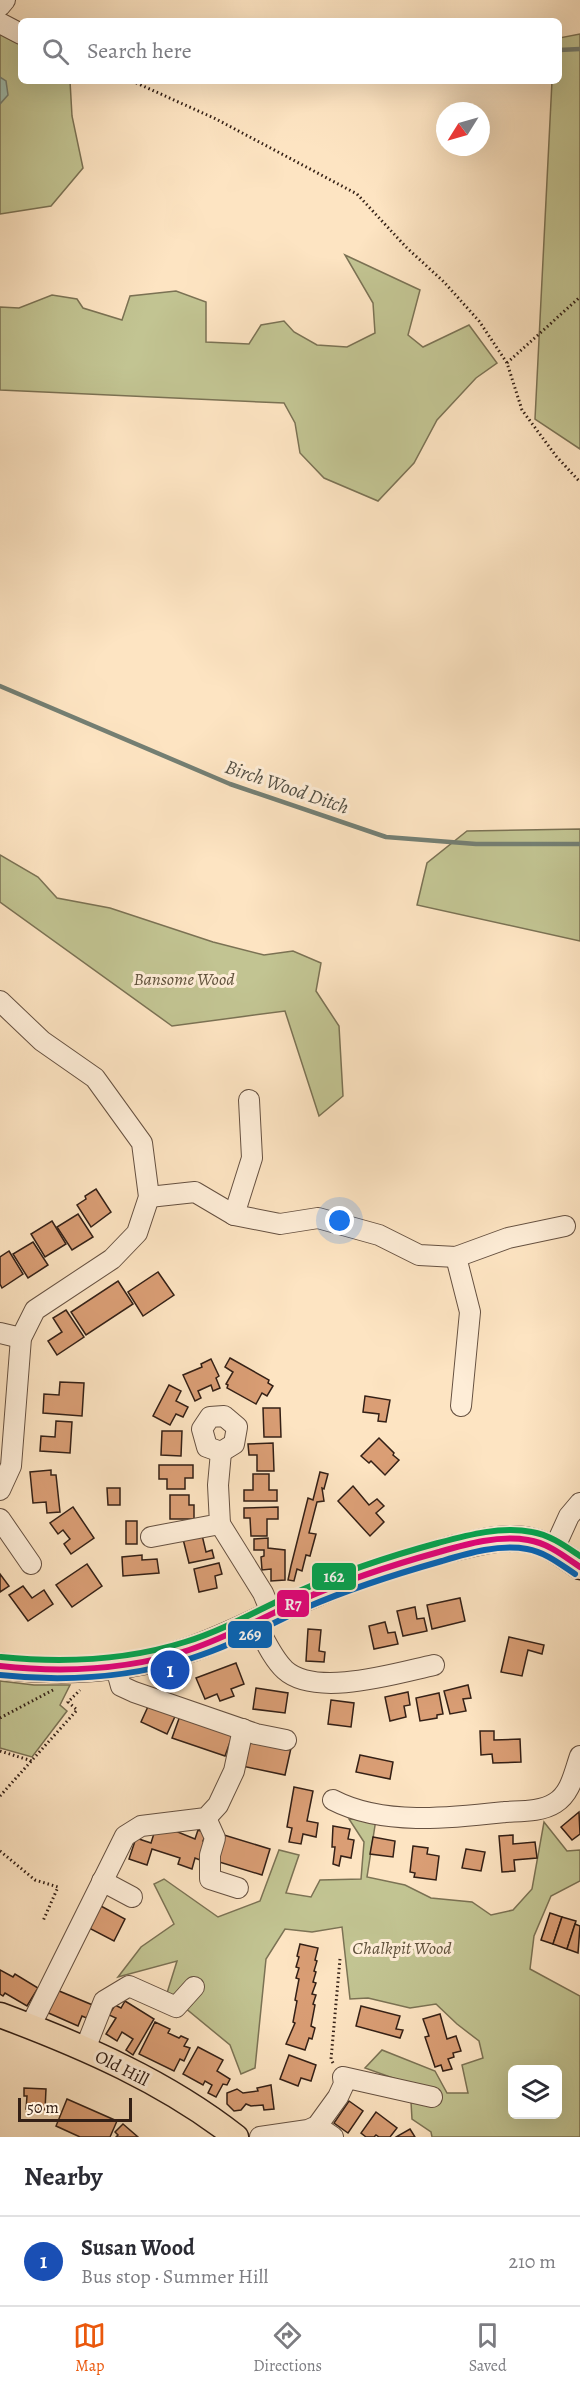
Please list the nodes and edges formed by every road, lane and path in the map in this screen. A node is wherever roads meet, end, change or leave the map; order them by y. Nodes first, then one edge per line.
1 (5, 0) edge
2 (0, 6) edge
3 (0, 23) edge
4 (18, 32) edge
5 (139, 84) edge
6 (580, 297) edge
7 (507, 363) junction
8 (580, 482) edge
9 (0, 1001) edge
10 (249, 1100) dead end
11 (149, 1197) junction
12 (234, 1215) junction
13 (565, 1226) dead end
14 (456, 1257) junction
15 (0, 1333) edge
16 (21, 1338) junction
17 (461, 1406) dead end
18 (221, 1452) dead end
19 (0, 1490) edge
20 (580, 1503) edge
21 (0, 1519) edge
22 (220, 1524) junction
23 (150, 1537) dead end
24 (554, 1549) junction
25 (31, 1564) dead end
26 (580, 1567) edge
27 (263, 1618) junction
28 (434, 1665) dead end
29 (0, 1666) edge
30 (116, 1668) junction
31 (90, 1686) dead end
32 (62, 1690) dead end
33 (70, 1690) dead end
34 (79, 1690) junction
35 (0, 1718) edge
36 (243, 1730) junction
37 (286, 1740) dead end
38 (0, 1752) edge
39 (580, 1756) edge
40 (32, 1761) junction
41 (0, 1796) edge
42 (333, 1800) dead end
43 (206, 1818) junction
44 (0, 1851) edge
45 (102, 1881) junction
46 (238, 1888) dead end
47 (132, 1897) dead end
48 (43, 1921) dead end
49 (340, 1959) dead end
50 (194, 1987) dead end
51 (0, 2015) edge
52 (30, 2026) junction
53 (85, 2049) junction
54 (343, 2077) junction
55 (432, 2097) dead end
56 (317, 2126) junction
57 (236, 2137) edge
58 (260, 2137) edge
59 (333, 2137) edge

1 - 2 street
3 - 4 street
5 - 7 path
6 - 7 path
7 - 8 path
9 - 11 street
10 - 12 street
11 - 12 street
11 - 16 street
12 - 14 street
13 - 14 street
14 - 17 street
15 - 16 street
16 - 19 street
18 - 22 street
20 - 24 street
21 - 25 street
22 - 23 street
22 - 27 street
24 - 26 main road
24 - 27 main road
27 - 28 street
27 - 30 main road
29 - 30 main road
30 - 36 street
31 - 34 path
32 - 35 path
33 - 34 path
34 - 40 path
36 - 37 street
36 - 43 street
38 - 40 path
39 - 42 street
40 - 41 path
43 - 45 street
43 - 46 street
44 - 48 path
45 - 47 street
45 - 52 street
49 - 54 path
50 - 53 street
51 - 52 main road, Old Hill
52 - 53 main road, Old Hill
53 - 57 main road, Old Hill
54 - 55 street
54 - 56 street
56 - 58 street
56 - 59 street

